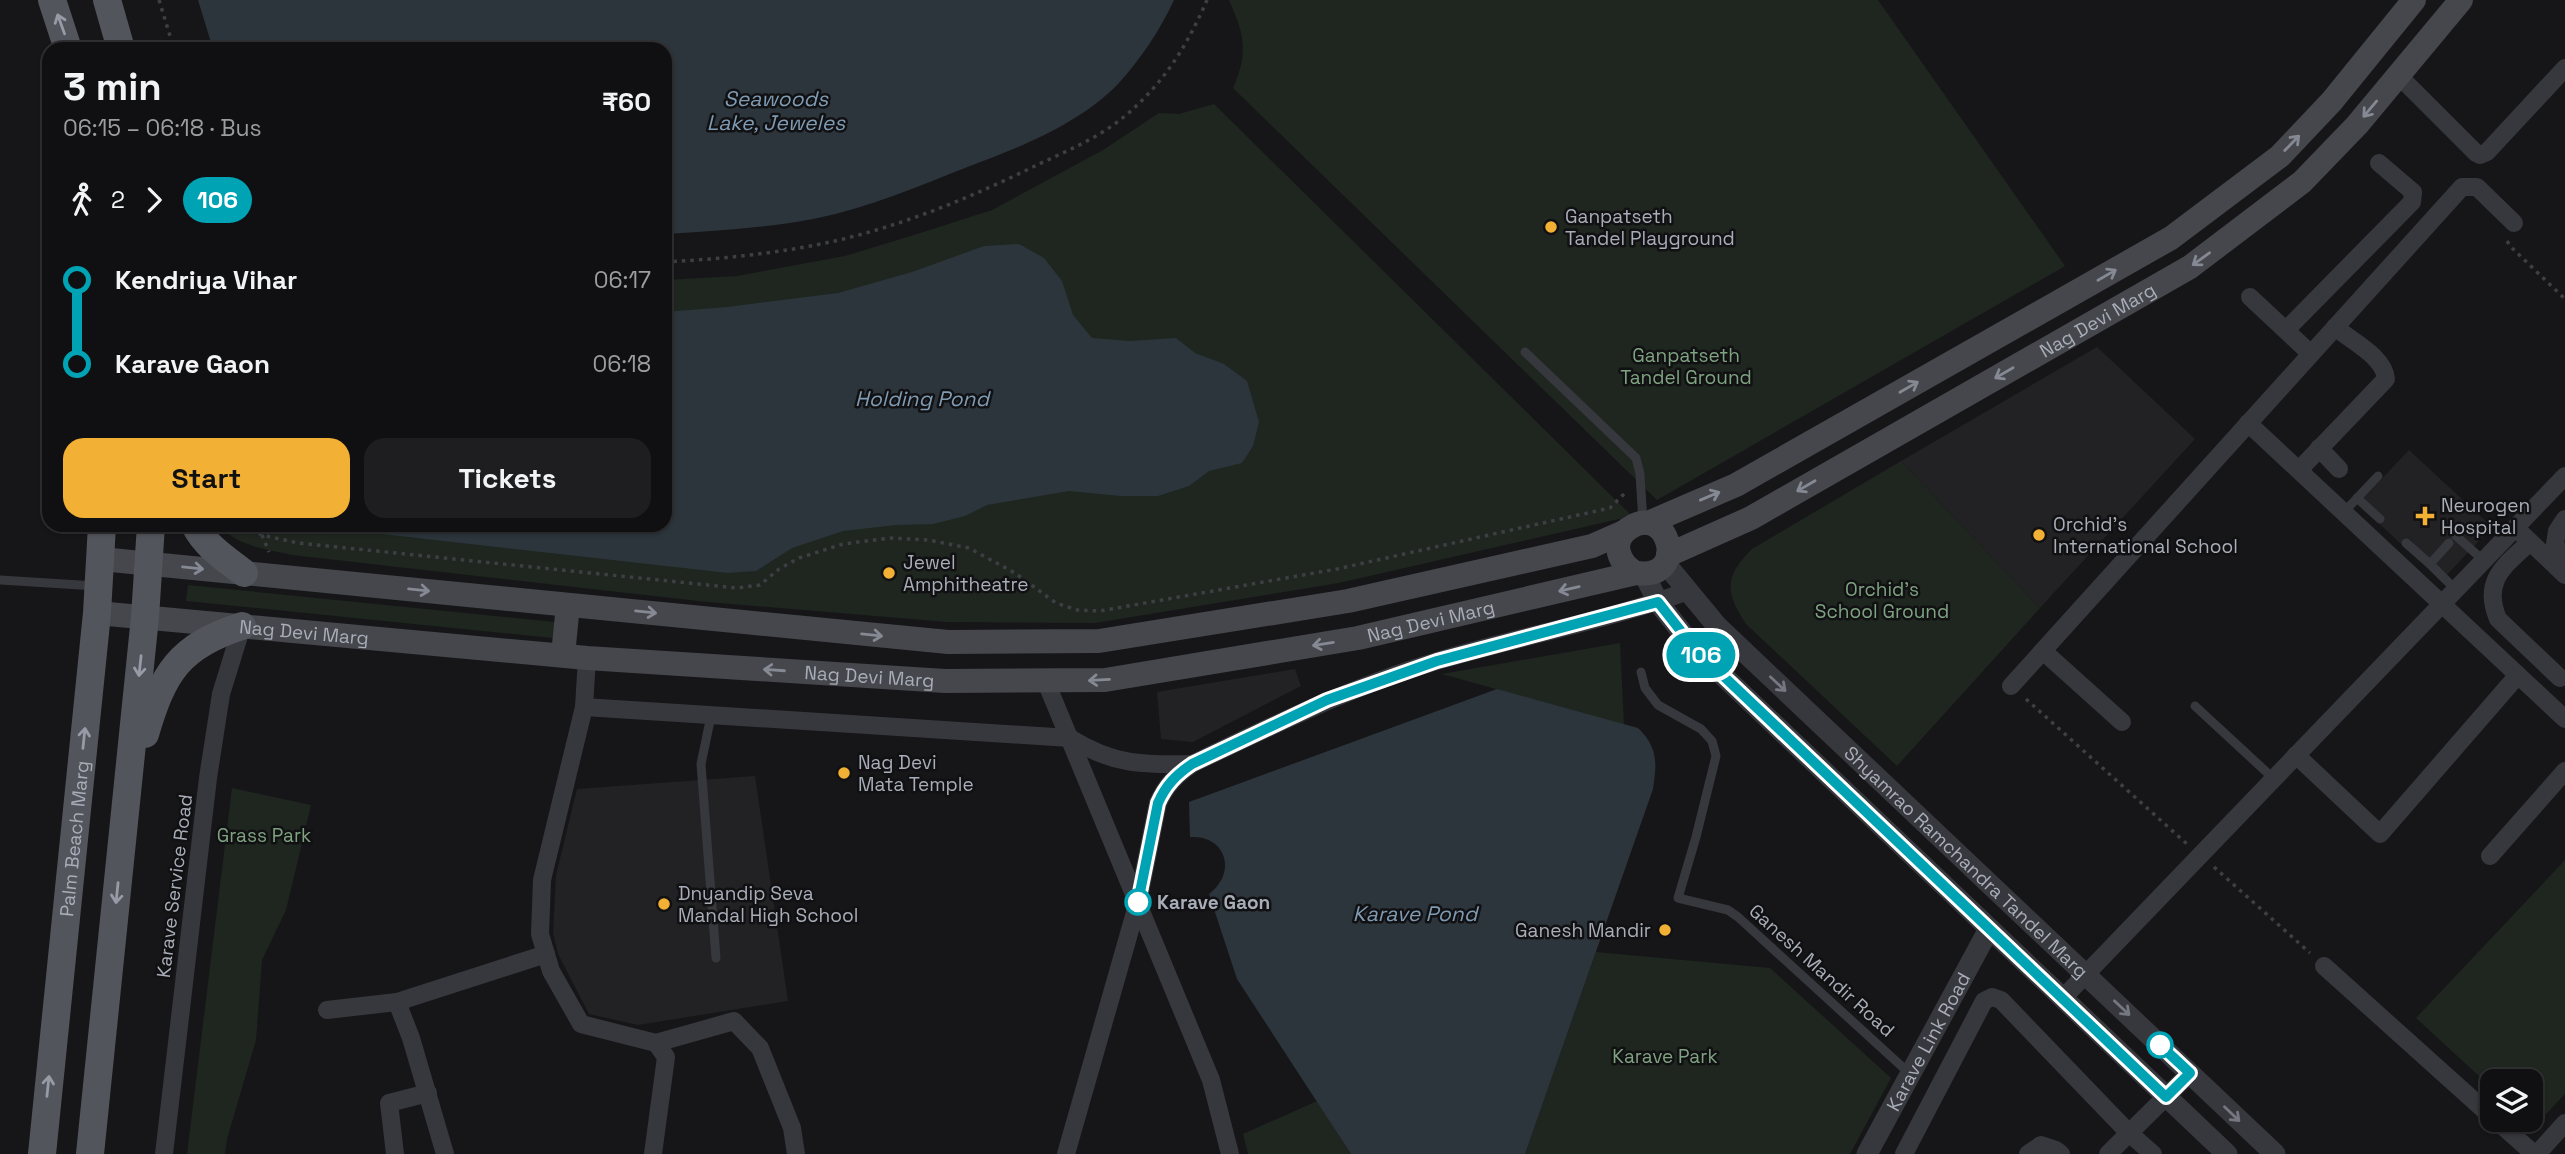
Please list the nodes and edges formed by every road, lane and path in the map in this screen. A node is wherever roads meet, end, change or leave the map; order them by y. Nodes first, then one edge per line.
1 (52, 0) edge
2 (107, 0) edge
3 (159, 0) edge
4 (1207, 0) edge
5 (2414, 0) edge
6 (2461, 0) edge
7 (66, 42) edge
8 (119, 42) edge
9 (172, 42) edge
10 (2565, 68) edge
11 (2398, 75) junction
12 (2379, 163) dead end
13 (2412, 202) junction
14 (2433, 220) junction
15 (2514, 223) joint
16 (672, 261) edge
17 (2250, 297) dead end
18 (2565, 299) edge
19 (2335, 327) junction
20 (2286, 330) junction
21 (1525, 352) dead end
22 (2311, 354) junction
23 (2248, 423) junction
24 (2319, 448) junction
25 (2339, 469) dead end
26 (2298, 470) junction
27 (2378, 476) dead end
28 (2565, 476) edge
29 (1627, 491) dead end
30 (2357, 498) junction
31 (2344, 512) junction
32 (2380, 519) dead end
33 (2565, 519) edge
34 (1638, 526) junction
35 (2515, 528) junction
36 (102, 532) edge
37 (151, 532) edge
38 (200, 532) edge
39 (257, 532) edge
40 (2530, 542) junction
41 (2406, 543) dead end
42 (271, 557) dead end
43 (2483, 560) junction
44 (2565, 562) edge
45 (149, 563) junction
46 (252, 564) junction
47 (2430, 564) junction
48 (1653, 566) junction
49 (2565, 575) edge
50 (0, 580) edge
51 (99, 586) junction
52 (2456, 590) junction
53 (1688, 591) junction
54 (1658, 602) junction
55 (2442, 604) junction
56 (568, 605) junction
57 (145, 617) junction
58 (242, 626) junction
59 (2043, 651) junction
60 (575, 657) junction
61 (1641, 672) dead end
62 (2518, 675) junction
63 (2563, 676) edge
64 (1046, 682) junction
65 (2011, 686) joint
66 (2540, 696) junction
67 (2195, 706) dead end
68 (584, 707) junction
69 (712, 716) junction
70 (2565, 719) edge
71 (2122, 722) dead end
72 (1070, 738) junction
73 (2296, 755) junction
74 (1192, 764) junction
75 (2565, 771) edge
76 (2274, 779) junction
77 (128, 785) junction
78 (2200, 855) junction
79 (2490, 856) dead end
80 (1138, 902) junction
81 (1989, 929) junction
82 (546, 954) junction
83 (716, 958) dead end
84 (2324, 966) joint
85 (2086, 974) junction
86 (2062, 999) junction
87 (397, 1002) junction
88 (327, 1010) dead end
89 (656, 1043) junction
90 (2190, 1073) junction
91 (1910, 1074) junction
92 (428, 1093) junction
93 (2166, 1097) junction
94 (2480, 1105) edge
95 (2565, 1123) edge
96 (2510, 1132) edge
97 (2129, 1133) junction
98 (42, 1154) edge
99 (90, 1154) edge
100 (164, 1154) edge
101 (396, 1154) edge
102 (445, 1154) edge
103 (653, 1154) edge
104 (796, 1154) edge
105 (1066, 1154) edge
106 (1230, 1154) edge
107 (1867, 1154) edge
108 (1904, 1154) edge
109 (2028, 1154) edge
110 (2061, 1154) edge
111 (2108, 1154) edge
112 (2153, 1154) edge
113 (2227, 1154) edge
114 (2275, 1154) edge
115 (2535, 1154) edge

7 -> 1 main road
2 - 8 main road
3 - 9 path
4 - 16 path
34 -> 5 main road, Nag Devi Marg
6 - 11 main road, Nag Devi Marg
10 - 11 street
11 -> 48 main road, Nag Devi Marg
12 - 13 street
13 - 14 street
13 - 20 street
14 - 15 street
14 - 19 street
15 - 18 path
17 - 20 street
19 - 22 street
19 - 24 street
20 - 22 street
21 - 34 lane
22 - 23 street
23 - 26 street
23 - 59 street
24 - 25 street
24 - 26 street
26 - 31 street
27 - 30 lane
28 - 35 street
29 - 39 path
30 - 31 lane
30 - 32 lane
31 - 55 street
33 - 44 street
34 - 48 main road
34 - 48 main road
56 -> 34 main road, Nag Devi Marg
35 - 40 street
35 - 43 street
36 - 51 main road, Palm Beach Marg
37 - 45 main road
38 - 46 main road
40 - 49 street
40 - 63 street
41 - 47 lane
42 - 46 path
43 - 47 lane
43 - 52 street
45 -> 46 main road, Nag Devi Marg
45 - 51 main road, Nag Devi Marg
45 - 57 main road
46 -> 56 main road, Nag Devi Marg
47 - 52 lane
48 - 53 street, Shyamrao Ramchandra Tandel Marg
48 - 54 street, Shyamrao Ramchandra Tandel Marg
48 -> 64 main road, Nag Devi Marg
50 - 51 lane
51 - 57 main road, Nag Devi Marg
98 -> 51 main road, Palm Beach Marg
52 - 55 street
53 - 54 street
53 -> 85 street, Shyamrao Ramchandra Tandel Marg
54 - 74 street
54 - 81 street, Shyamrao Ramchandra Tandel Marg
55 - 62 street
55 - 73 street
56 - 60 main road
57 - 58 main road, Nag Devi Marg
57 -> 77 main road
58 - 60 main road, Nag Devi Marg
58 - 77 main road
58 - 100 street, Karave Service Road
59 - 65 street
59 - 71 street
64 -> 60 main road, Nag Devi Marg
60 - 68 street
61 - 91 lane, Ganesh Mandir Road
62 - 66 street
62 - 73 street
63 - 66 street
64 - 72 street
65 - 78 path
66 - 70 street
67 - 76 lane
68 - 69 street
68 - 82 street
69 - 72 street
69 - 83 lane
72 - 74 street
72 - 80 street
73 - 76 street
74 - 80 street
75 - 79 street
76 - 78 street
77 -> 99 main road
78 - 84 path
78 - 85 street
80 - 105 street
80 - 106 street
81 - 86 street, Shyamrao Ramchandra Tandel Marg
81 - 91 street, Karave Link Road
82 - 87 street
82 - 89 street
84 - 94 street
85 - 86 street
85 -> 90 street, Shyamrao Ramchandra Tandel Marg
86 - 93 street, Shyamrao Ramchandra Tandel Marg
87 - 88 street
87 - 92 street
89 - 103 street
89 - 104 street
90 - 93 street
90 -> 114 street, Shyamrao Ramchandra Tandel Marg
91 - 107 street, Karave Link Road
92 - 101 street
92 - 102 street
93 - 97 street
93 - 113 street, Shyamrao Ramchandra Tandel Marg
95 - 115 street
96 - 115 street
97 - 108 street
97 - 111 street
97 - 112 street
109 - 110 street

